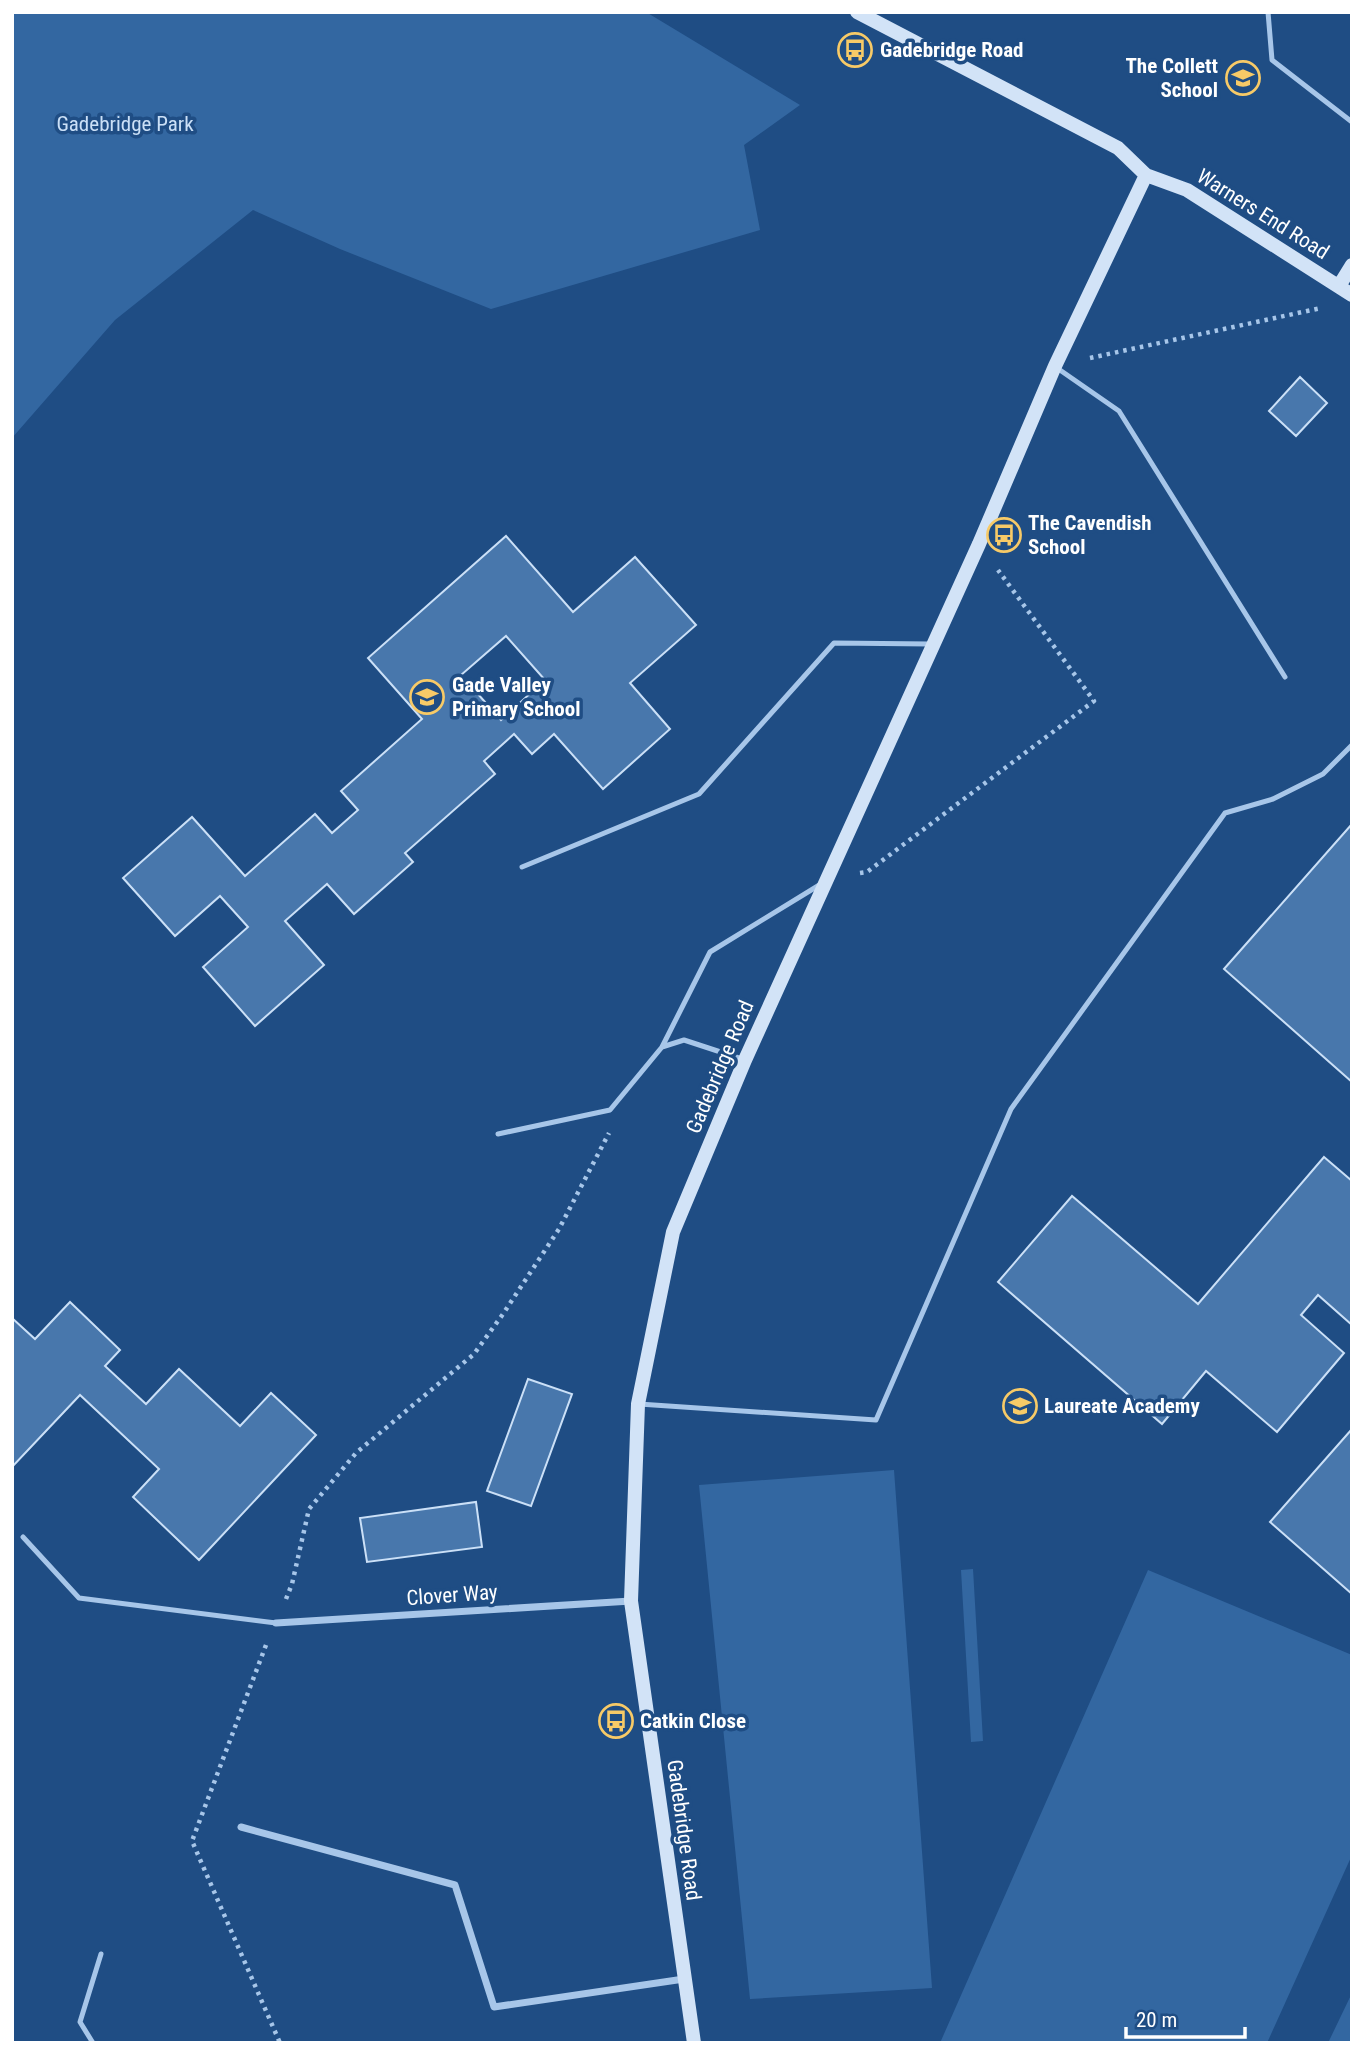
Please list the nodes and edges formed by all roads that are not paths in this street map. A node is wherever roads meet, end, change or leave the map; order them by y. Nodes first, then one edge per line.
1 (857, 12) edge
2 (1268, 12) edge
3 (1352, 122) edge
4 (1146, 175) junction
5 (1352, 265) edge
6 (1345, 291) edge
7 (1055, 366) junction
8 (933, 644) junction
9 (1285, 677) dead end
10 (1352, 745) edge
11 (522, 867) dead end
12 (827, 878) junction
13 (662, 1046) junction
14 (744, 1060) junction
15 (498, 1133) dead end
16 (638, 1404) junction
17 (23, 1537) dead end
18 (631, 1601) junction
19 (276, 1623) joint
20 (241, 1827) dead end
21 (101, 1954) dead end
22 (684, 1979) junction
23 (93, 2043) edge
24 (694, 2043) edge

1 - 4 street, Warners End Road
2 - 3 lane
4 - 6 street, Warners End Road
4 - 7 street, Gadebridge Road
5 - 6 street
7 - 8 street, Gadebridge Road
7 - 9 lane
8 - 11 lane
8 - 12 street, Gadebridge Road
10 - 16 lane
12 - 13 lane
12 - 14 street, Gadebridge Road
13 - 14 lane
13 - 15 lane
14 - 16 street, Gadebridge Road
16 - 18 street, Gadebridge Road
17 - 19 lane
18 - 19 street, Clover Way
18 - 22 street, Gadebridge Road
20 - 22 street
21 - 23 lane
22 - 24 street, Gadebridge Road

